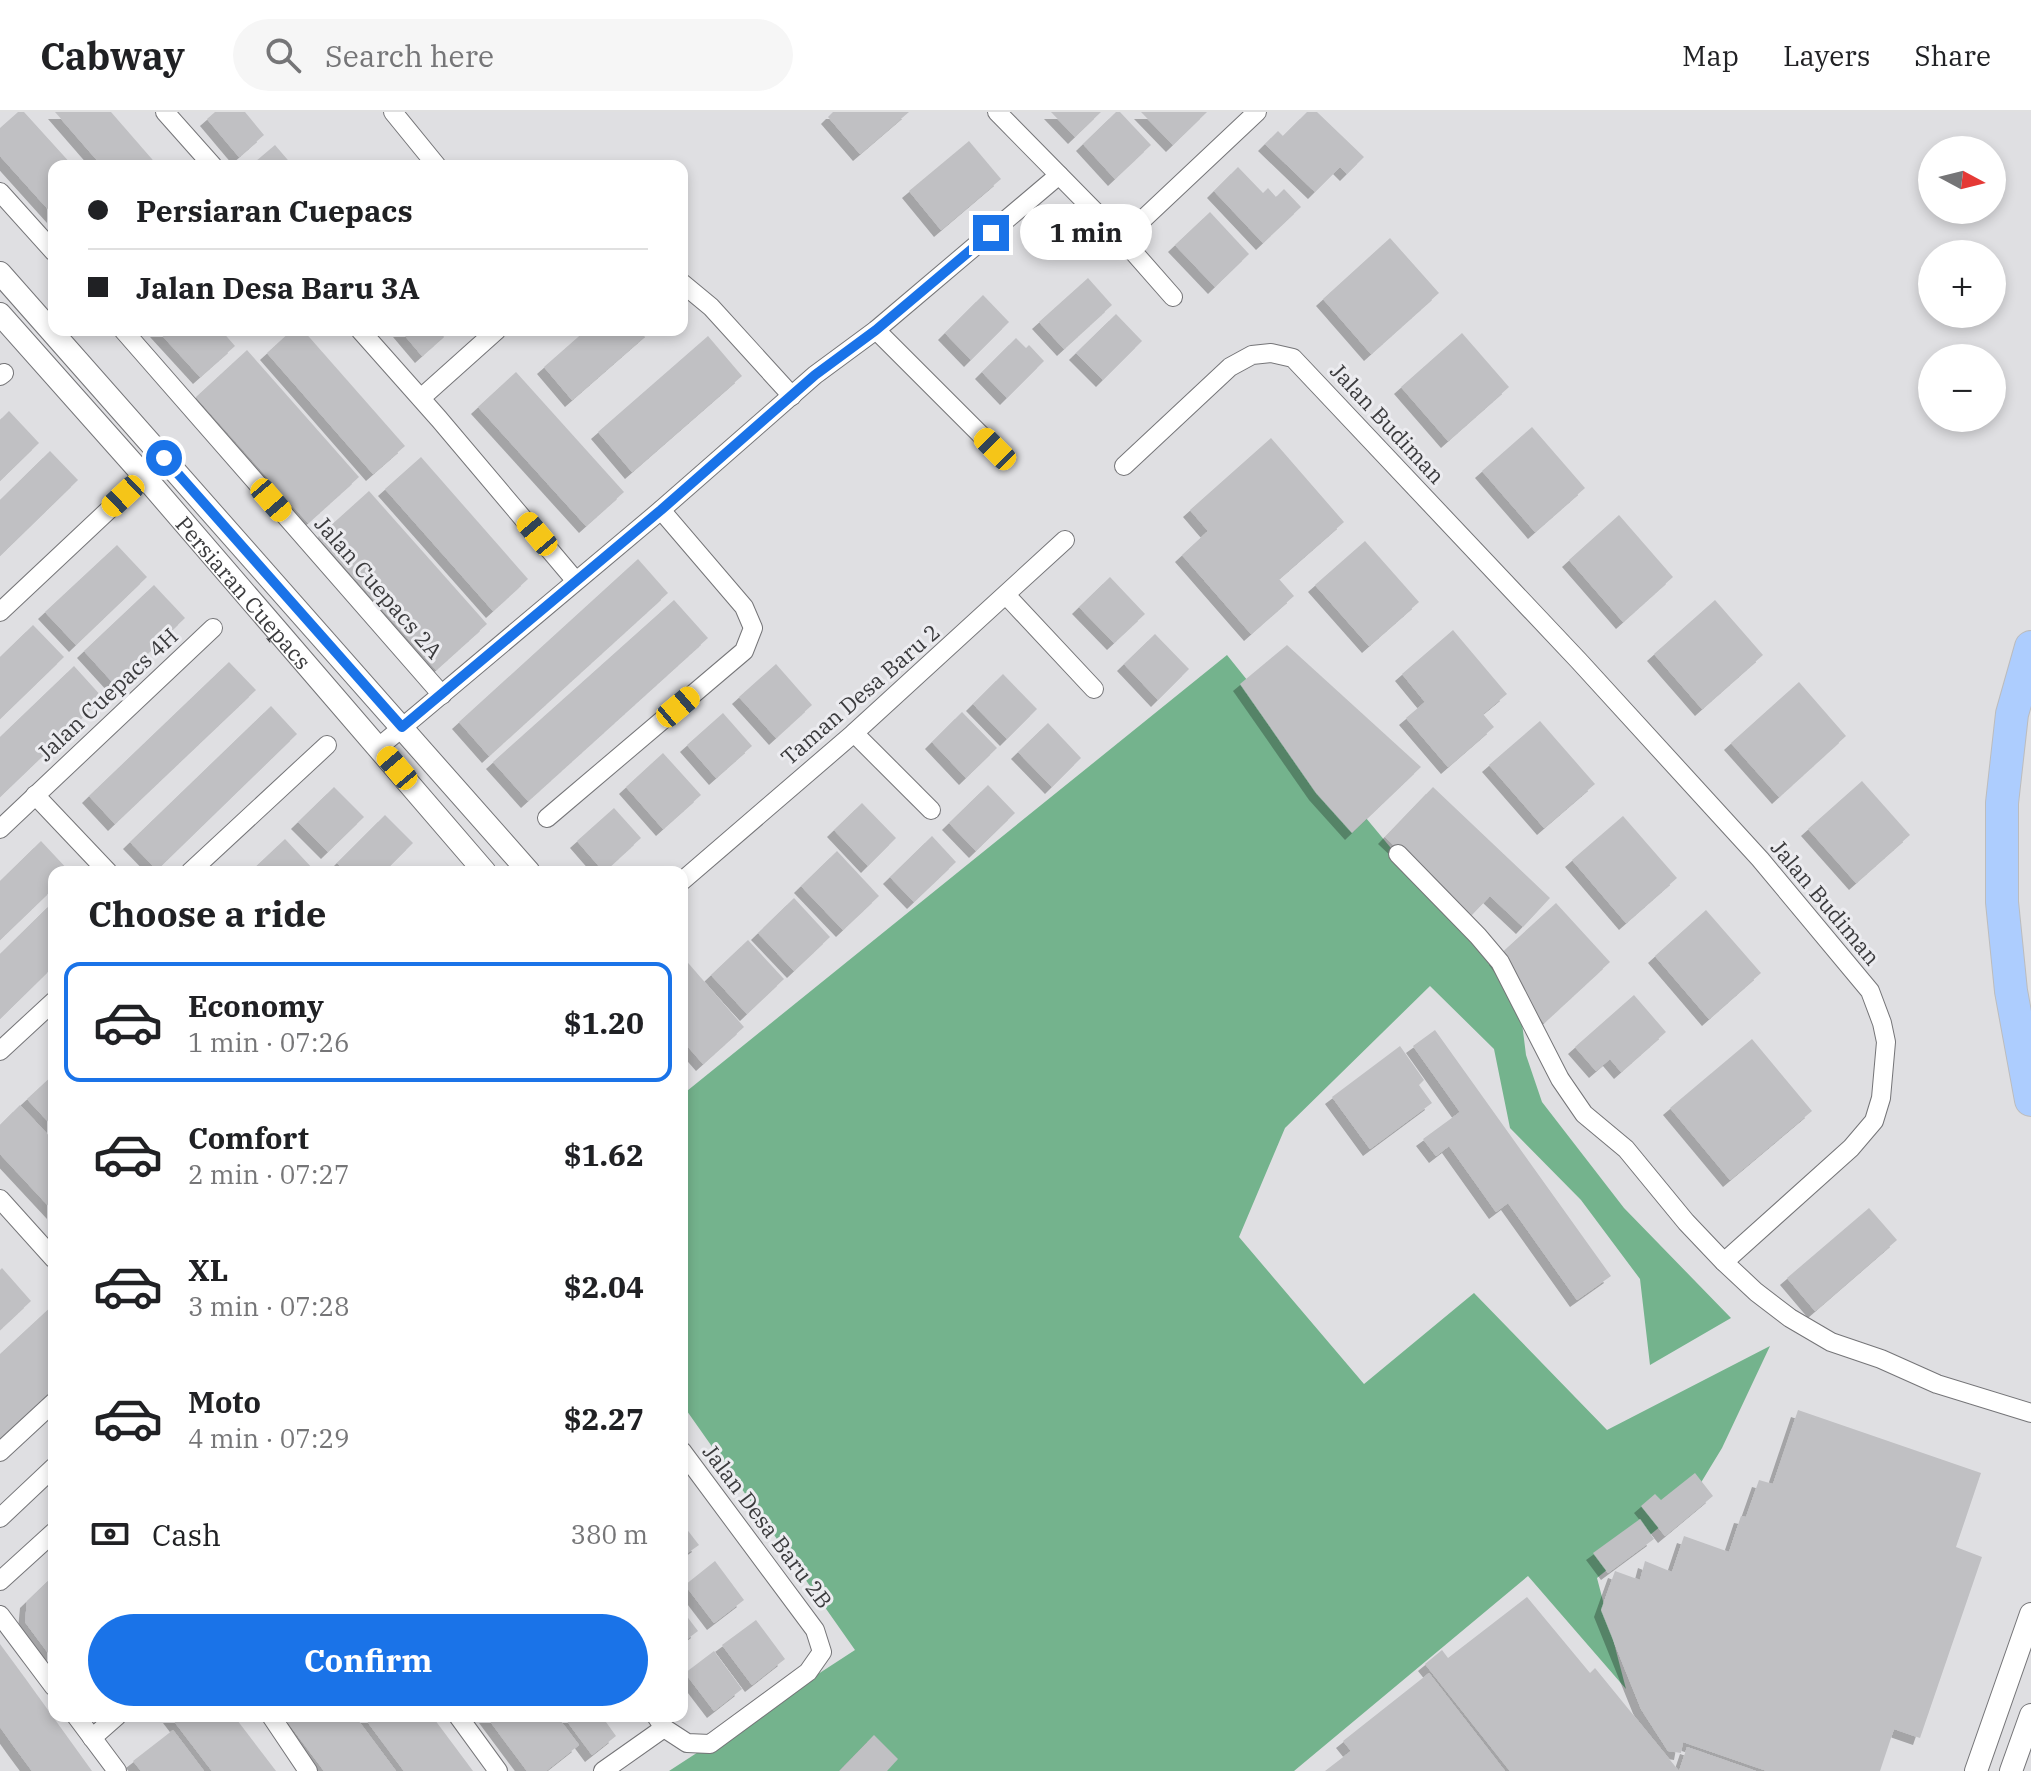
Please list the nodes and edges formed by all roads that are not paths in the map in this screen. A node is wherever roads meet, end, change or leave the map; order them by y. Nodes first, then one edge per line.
1 (165, 112) edge
2 (393, 112) edge
3 (997, 112) edge
4 (1257, 112) edge
5 (208, 160) edge
6 (432, 160) edge
7 (1059, 175) junction
8 (0, 192) edge
9 (1122, 239) junction
10 (48, 245) edge
11 (0, 273) edge
12 (688, 288) edge
13 (1173, 297) dead end
14 (0, 314) edge
15 (48, 327) edge
16 (876, 330) junction
17 (56, 336) edge
18 (128, 336) edge
19 (365, 336) edge
20 (490, 336) edge
21 (792, 396) junction
22 (421, 398) junction
23 (995, 449) dead end
24 (164, 458) junction
25 (1124, 466) dead end
26 (144, 476) junction
27 (661, 510) junction
28 (1065, 540) dead end
29 (575, 580) junction
30 (1007, 596) junction
31 (0, 612) edge
32 (213, 628) dead end
33 (2031, 647) edge
34 (1094, 689) dead end
35 (442, 695) junction
36 (402, 727) junction
37 (854, 733) junction
38 (327, 745) dead end
39 (379, 747) junction
40 (35, 795) junction
41 (931, 810) dead end
42 (547, 818) dead end
43 (0, 829) edge
44 (1398, 854) dead end
45 (102, 866) edge
46 (196, 866) edge
47 (480, 866) edge
48 (524, 866) edge
49 (688, 876) edge
50 (48, 1011) edge
51 (0, 1051) edge
52 (2028, 1089) edge
53 (2, 1206) edge
54 (48, 1253) edge
55 (1724, 1262) junction
56 (48, 1408) edge
57 (2031, 1413) edge
58 (0, 1452) edge
59 (688, 1459) edge
60 (48, 1473) edge
61 (0, 1518) edge
62 (48, 1537) edge
63 (0, 1581) edge
64 (2031, 1614) edge
65 (0, 1615) edge
66 (48, 1679) edge
67 (2031, 1715) edge
68 (80, 1722) edge
69 (110, 1722) edge
70 (275, 1722) edge
71 (462, 1722) edge
72 (660, 1722) edge
73 (92, 1738) junction
74 (117, 1771) edge
75 (308, 1771) edge
76 (498, 1771) edge
77 (603, 1771) edge
78 (1976, 1771) edge
79 (2011, 1771) edge

1 - 5 street
2 - 6 street
3 - 7 street
4 - 9 street
7 - 9 street
7 - 16 street
8 - 10 street
9 - 13 street
11 - 15 street, Persiaran Cuepacs
12 - 21 street
14 - 26 street, Persiaran Cuepacs
16 - 21 street
16 - 23 street
17 - 24 street, Persiaran Cuepacs
18 - 35 street, Jalan Cuepacs 2A
19 - 22 street
20 - 22 street
21 - 27 street
22 - 29 street
24 - 26 street
24 - 36 street, Persiaran Cuepacs
25 - 55 street, Jalan Budiman
26 - 31 street
26 - 39 street, Persiaran Cuepacs
27 - 29 street
27 - 42 street
28 - 30 street, Taman Desa Baru 2
29 - 35 street
30 - 34 street
30 - 37 street, Taman Desa Baru 2
32 - 40 street, Jalan Cuepacs 4H
33 - 52 highway
35 - 36 street
36 - 39 street
36 - 48 street, Persiaran Cuepacs
37 - 41 street
37 - 49 street, Taman Desa Baru 2
38 - 46 street
39 - 47 street, Persiaran Cuepacs
40 - 43 street, Jalan Cuepacs 4H
40 - 45 street
44 - 55 street
50 - 51 street
53 - 54 street
55 - 57 street
56 - 58 street
59 - 72 street, Jalan Desa Baru 2B
60 - 61 street
62 - 63 street
64 - 78 street
65 - 66 street
67 - 79 street
68 - 73 street
69 - 73 street
70 - 75 street
71 - 76 street
72 - 77 street
73 - 74 street

